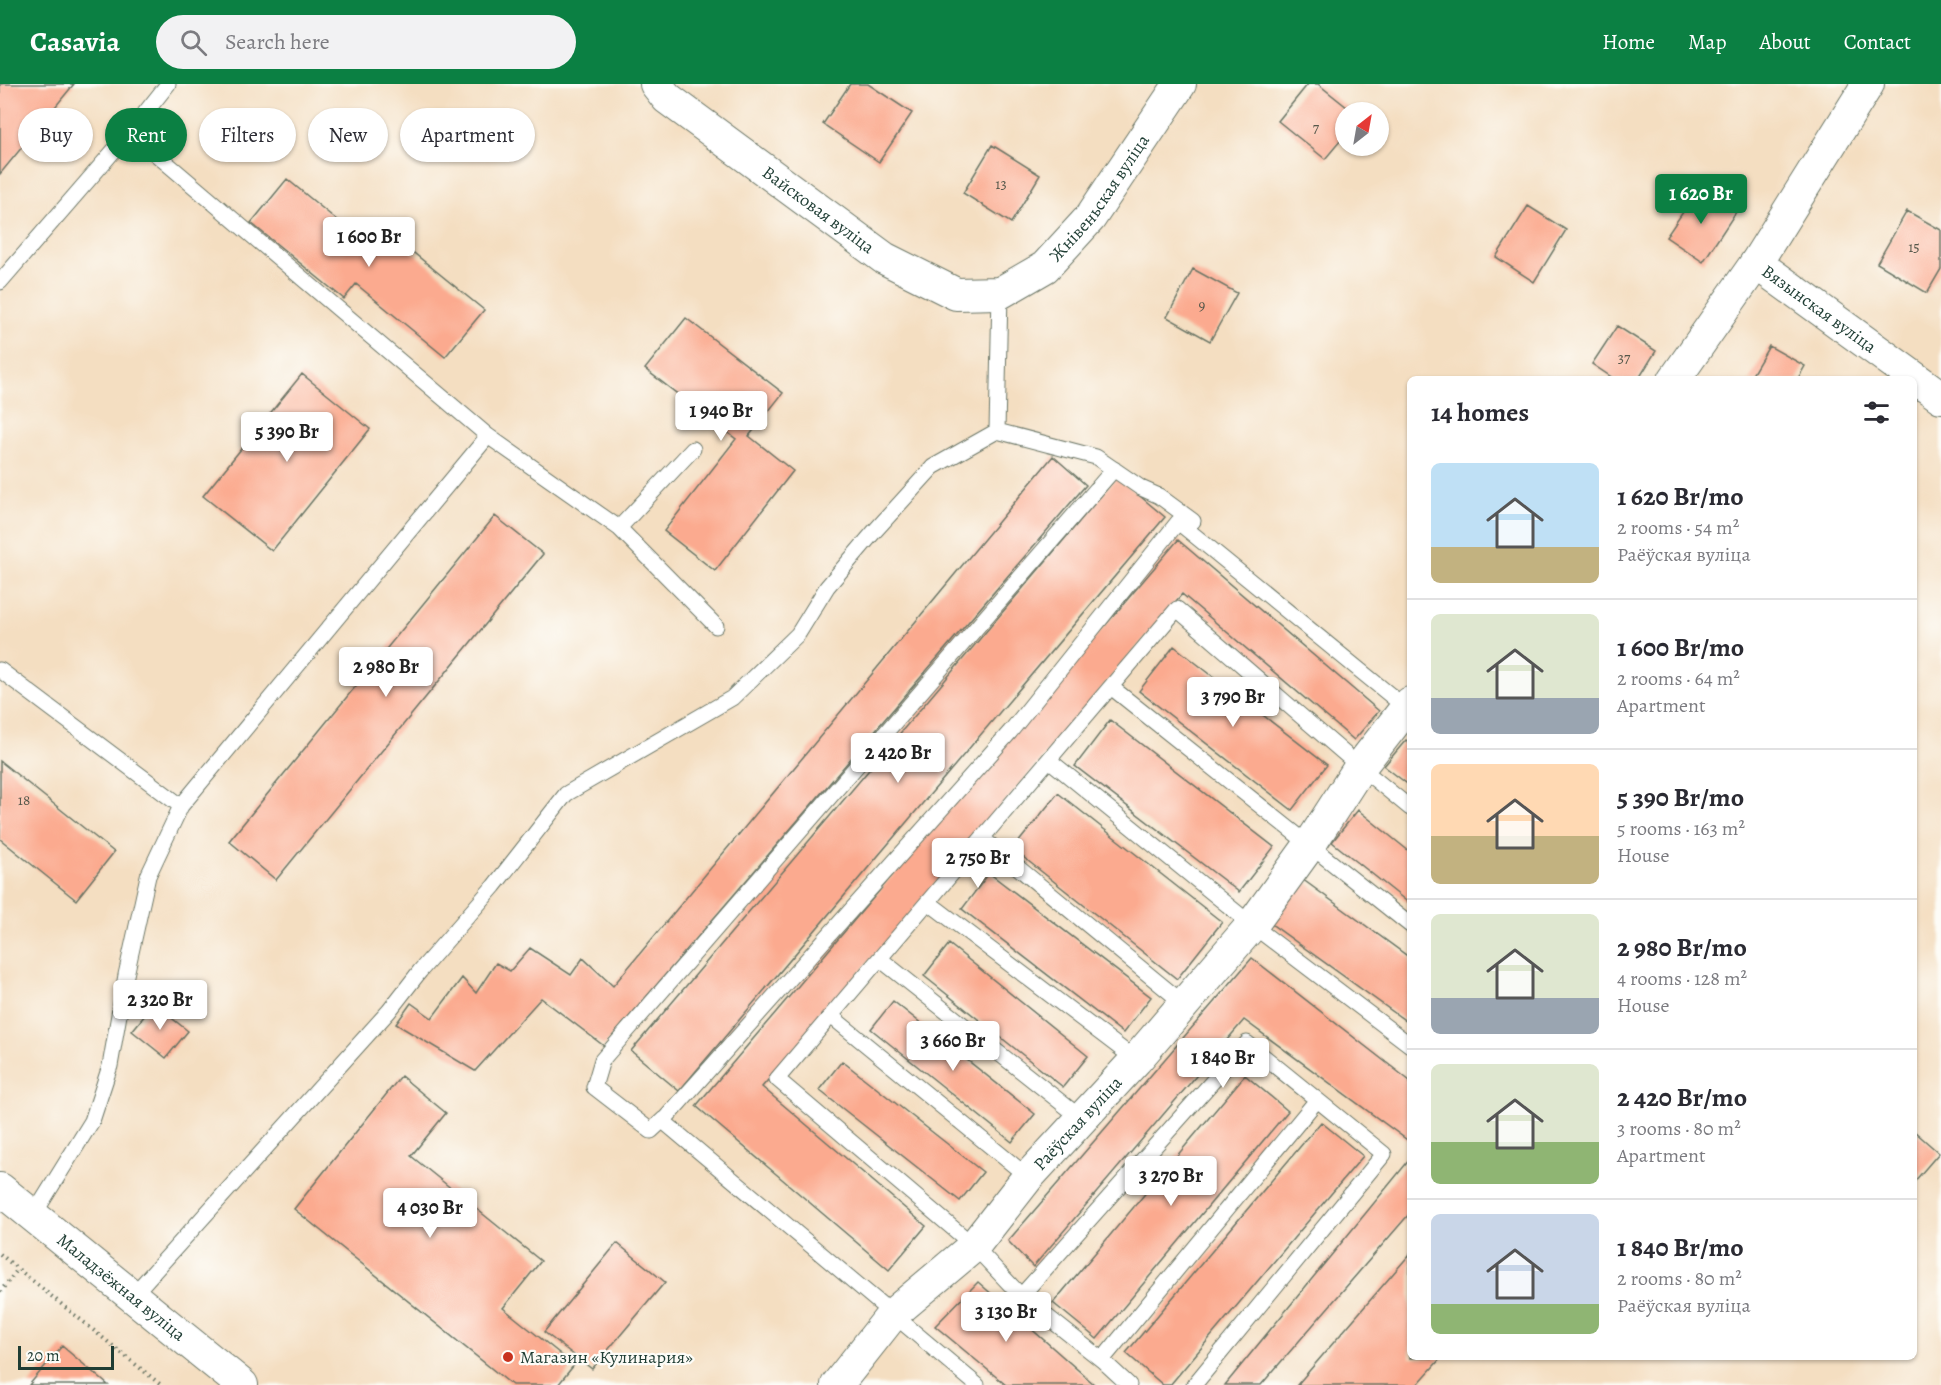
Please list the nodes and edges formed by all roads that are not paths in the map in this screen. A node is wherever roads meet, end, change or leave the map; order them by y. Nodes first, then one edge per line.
1 (168, 84) edge
2 (656, 84) edge
3 (1180, 84) edge
4 (1868, 84) edge
5 (149, 108) edge
6 (105, 161) edge
7 (165, 162) edge
8 (1756, 262) junction
9 (0, 282) edge
10 (1000, 293) junction
11 (1677, 376) edge
12 (1912, 376) edge
13 (1917, 379) edge
14 (1941, 397) edge
15 (997, 431) junction
16 (488, 436) junction
17 (693, 449) dead end
18 (1114, 469) junction
19 (1178, 522) junction
20 (619, 528) junction
21 (716, 626) dead end
22 (0, 670) edge
23 (1111, 687) junction
24 (1407, 705) edge
25 (1407, 707) edge
26 (1048, 760) junction
27 (1360, 767) junction
28 (181, 806) junction
29 (1407, 806) edge
30 (982, 838) junction
31 (1309, 846) junction
32 (928, 902) junction
33 (1407, 923) edge
34 (1252, 925) junction
35 (880, 959) junction
36 (1183, 1003) junction
37 (831, 1016) junction
38 (1407, 1043) edge
39 (1136, 1060) junction
40 (1317, 1100) junction
41 (664, 1119) junction
42 (1082, 1119) junction
43 (1028, 1177) junction
44 (0, 1189) edge
45 (33, 1216) junction
46 (974, 1246) junction
47 (133, 1295) junction
48 (1021, 1296) junction
49 (893, 1314) junction
50 (1102, 1360) junction
51 (242, 1385) edge
52 (837, 1385) edge
53 (977, 1385) edge
54 (1129, 1385) edge
55 (1194, 1385) edge

1 - 5 lane
2 - 10 street, Вайсковая вуліца
3 - 10 street, Жнівеньская вуліца
4 - 8 street
6 - 9 lane
7 - 16 lane
8 - 11 street
8 - 12 street, Вязынская вуліца
10 - 15 lane
13 - 14 street, Вязынская вуліца
15 - 18 lane
15 - 47 lane
16 - 20 lane
16 - 28 lane
17 - 20 lane
18 - 19 lane
18 - 41 lane
19 - 24 lane
19 - 41 lane
20 - 21 lane
22 - 28 lane
23 - 26 lane
23 - 27 lane
23 - 31 lane
25 - 27 street, Раёўская вуліца
26 - 30 lane
26 - 34 lane
27 - 29 lane
27 - 31 street, Раёўская вуліца
28 - 45 lane
30 - 32 lane
30 - 36 lane
31 - 33 lane
31 - 34 street, Раёўская вуліца
32 - 35 lane
32 - 39 lane
34 - 36 street, Раёўская вуліца
34 - 38 lane
35 - 37 lane
35 - 42 lane
36 - 39 street, Раёўская вуліца
37 - 43 lane
37 - 46 lane
39 - 42 street, Раёўская вуліца
40 - 48 lane
40 - 50 lane
40 - 55 lane
41 - 49 lane
42 - 43 street, Раёўская вуліца
43 - 46 street, Раёўская вуліца
44 - 45 street, Маладзёжная вуліца
45 - 47 street, Маладзёжная вуліца
46 - 48 lane
46 - 49 street, Раёўская вуліца
47 - 51 street, Маладзёжная вуліца
48 - 50 lane
49 - 52 street, Раёўская вуліца
49 - 53 lane
50 - 54 lane

